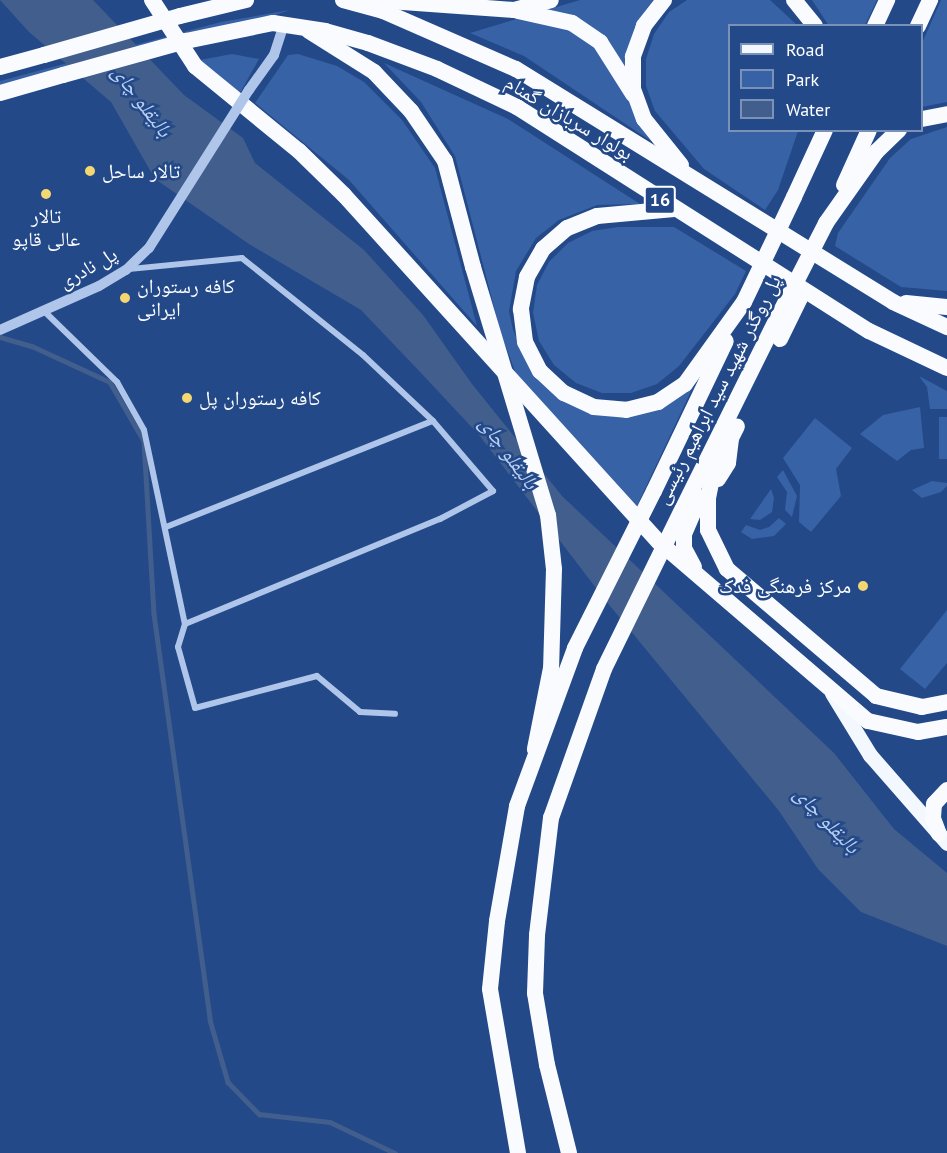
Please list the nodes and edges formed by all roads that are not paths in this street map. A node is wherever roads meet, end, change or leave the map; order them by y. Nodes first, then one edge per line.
1 (152, 0) edge
2 (246, 0) edge
3 (343, 0) edge
4 (551, 0) edge
5 (664, 0) edge
6 (794, 0) edge
7 (887, 0) edge
8 (930, 0) edge
9 (227, 2) edge
10 (434, 2) edge
11 (379, 5) edge
12 (514, 10) junction
13 (813, 24) edge
14 (876, 24) edge
15 (919, 24) edge
16 (284, 25) junction
17 (303, 27) junction
18 (0, 67) edge
19 (0, 93) edge
20 (638, 103) junction
21 (947, 114) edge
22 (923, 119) edge
23 (814, 132) edge
24 (824, 132) edge
25 (868, 132) edge
26 (897, 132) edge
27 (693, 180) junction
28 (794, 197) junction
29 (674, 209) junction
30 (826, 224) junction
31 (126, 270) junction
32 (796, 285) junction
33 (744, 302) junction
34 (893, 302) junction
35 (947, 307) edge
36 (44, 311) junction
37 (947, 327) edge
38 (0, 330) edge
39 (947, 368) edge
40 (433, 421) junction
41 (720, 438) junction
42 (166, 527) junction
43 (700, 577) junction
44 (185, 624) junction
45 (827, 686) junction
46 (947, 702) edge
47 (395, 714) dead end
48 (947, 727) edge
49 (535, 749) junction
50 (947, 790) edge
51 (943, 838) edge
52 (518, 1153) edge
53 (569, 1153) edge

1 - 43 highway
2 - 9 highway
3 - 11 highway, بولوار سربازان گمنام
4 - 12 highway
5 - 20 highway
6 - 13 highway
7 - 14 highway
8 - 15 highway
9 - 18 highway, bridge
10 - 11 highway
10 - 12 highway
11 - 27 highway, بولوار سربازان گمنام
12 - 20 highway
16 - 17 highway, بولوار سربازان گمنام / 16
16 - 19 highway, بولوار سربازان گمنام / 16, bridge
16 - 31 street, پل نادری, bridge
17 - 29 highway, بولوار سربازان گمنام / 16
17 - 49 highway, bridge
20 - 27 highway
21 - 22 highway
23 - 28 highway
24 - 28 highway, پل روگذر شهید سید ابراهیم رئیسی
25 - 30 highway, پل روگذر شهید سید ابراهیم رئیسی
26 - 30 highway
27 - 34 highway, بولوار سربازان گمنام
28 - 33 highway, پل روگذر شهید سید ابراهیم رئیسی, bridge
29 - 32 highway, بولوار سربازان گمنام / 16
29 - 33 highway
30 - 41 highway, پل روگذر شهید سید ابراهیم رئیسی, bridge
31 - 36 street, پل نادری
31 - 40 street
32 - 39 highway, بولوار سربازان گمنام / 16
32 - 43 highway
33 - 49 highway, پل روگذر شهید سید ابراهیم رئیسی, bridge
34 - 35 highway
34 - 37 highway, بولوار سربازان گمنام
36 - 38 street, پل نادری
36 - 42 street
40 - 42 street
40 - 44 street
41 - 46 highway
41 - 53 highway, پل روگذر شهید سید ابراهیم رئیسی, bridge
42 - 44 street
43 - 45 highway
44 - 47 street
45 - 48 highway
45 - 51 main road
49 - 52 highway
50 - 51 highway

